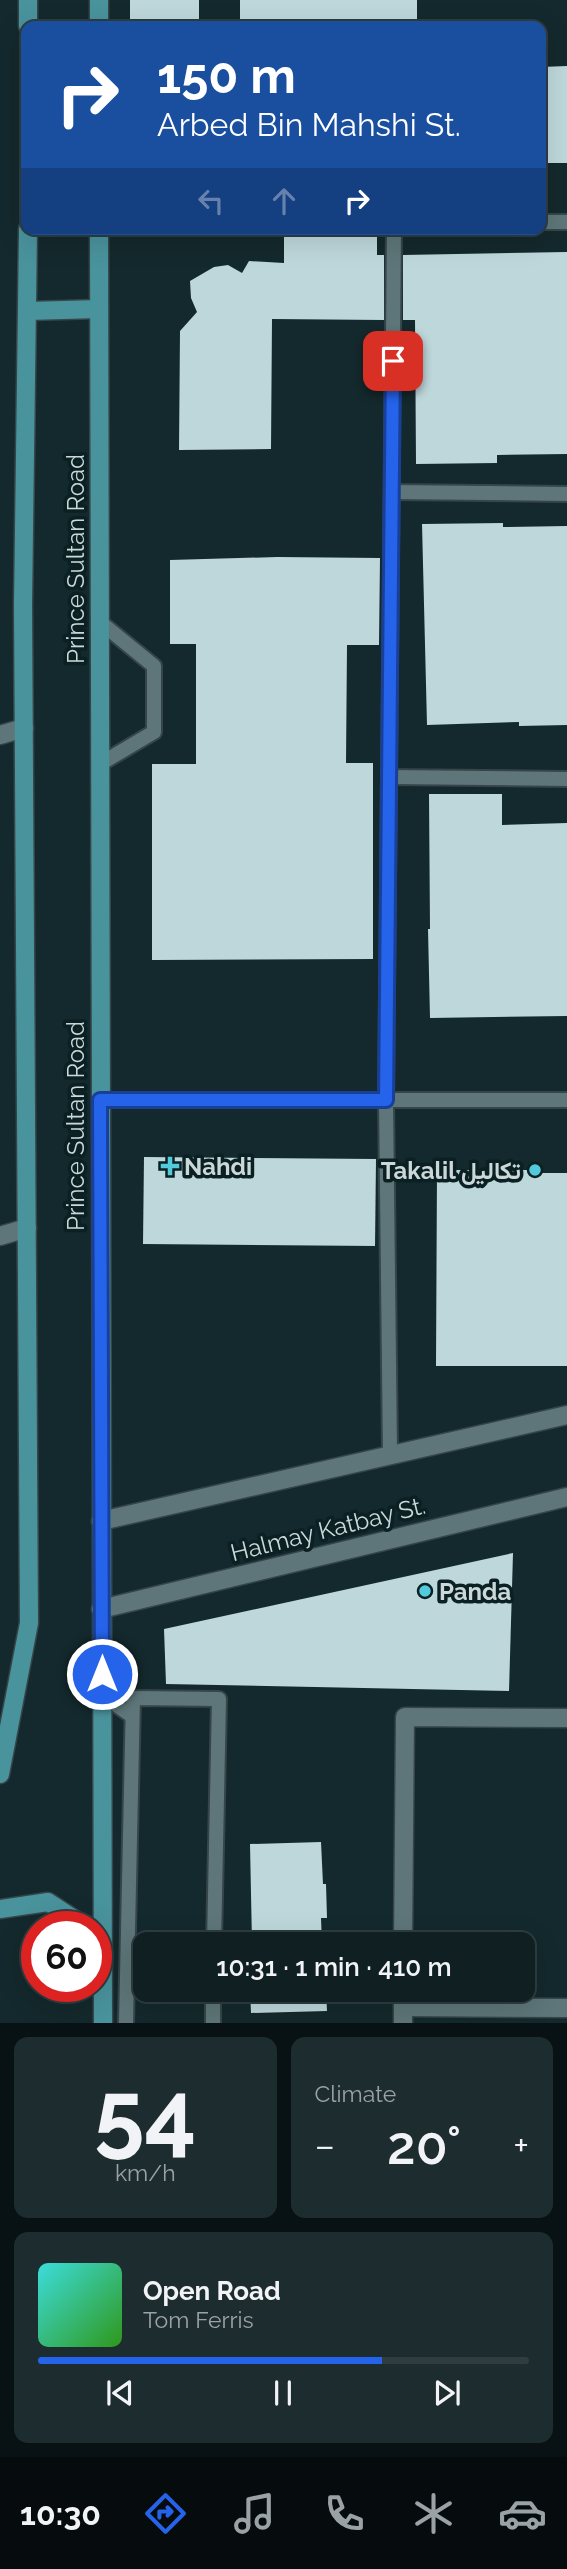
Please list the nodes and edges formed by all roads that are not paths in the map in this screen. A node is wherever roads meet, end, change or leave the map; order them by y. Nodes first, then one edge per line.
1 (28, 0) edge
2 (99, 0) edge
3 (28, 21) edge
4 (99, 21) edge
5 (546, 222) edge
6 (567, 222) edge
7 (28, 235) edge
8 (99, 235) edge
9 (394, 235) edge
10 (99, 309) junction
11 (28, 312) junction
12 (392, 492) junction
13 (567, 494) edge
14 (100, 622) junction
15 (24, 728) junction
16 (0, 735) edge
17 (100, 765) junction
18 (389, 777) junction
19 (567, 779) edge
20 (100, 1100) junction
21 (386, 1100) junction
22 (567, 1100) edge
23 (27, 1228) junction
24 (0, 1236) edge
25 (567, 1415) edge
26 (390, 1454) junction
27 (567, 1497) edge
28 (101, 1521) junction
29 (101, 1609) junction
30 (102, 1695) junction
31 (132, 1716) junction
32 (567, 1718) edge
33 (0, 1774) edge
34 (0, 1909) edge
35 (62, 1911) edge
36 (100, 1911) edge
37 (214, 1932) edge
38 (403, 1932) edge
39 (101, 2002) edge
40 (213, 2002) edge
41 (403, 2007) edge
42 (567, 2008) edge
43 (103, 2023) edge
44 (126, 2023) edge
45 (212, 2023) edge

1 - 3 main road
2 - 4 main road
5 - 6 lane
7 - 11 main road, Prince Sultan Road
8 - 10 main road, Prince Sultan Road
9 - 12 lane
10 - 11 main road
10 - 14 main road, Prince Sultan Road
11 - 15 main road, Prince Sultan Road
12 - 13 lane
12 - 18 lane
14 - 17 main road, Prince Sultan Road
14 - 17 lane
15 - 16 street
15 - 23 main road, Prince Sultan Road
17 - 20 main road, Prince Sultan Road
18 - 19 lane
18 - 21 lane
20 - 21 lane
20 - 28 main road, Prince Sultan Road
21 - 22 lane
21 - 26 lane
23 - 24 street
23 - 33 main road, Prince Sultan Road
25 - 26 street
26 - 28 street
27 - 29 street, Halmay Katbay St.
28 - 29 main road, Prince Sultan Road
29 - 30 main road, Prince Sultan Road
30 - 31 lane
30 - 36 main road, Prince Sultan Road
31 - 37 lane
31 - 44 lane
32 - 38 street
34 - 35 main road
39 - 43 main road, Prince Sultan Road
40 - 45 lane
41 - 42 street

